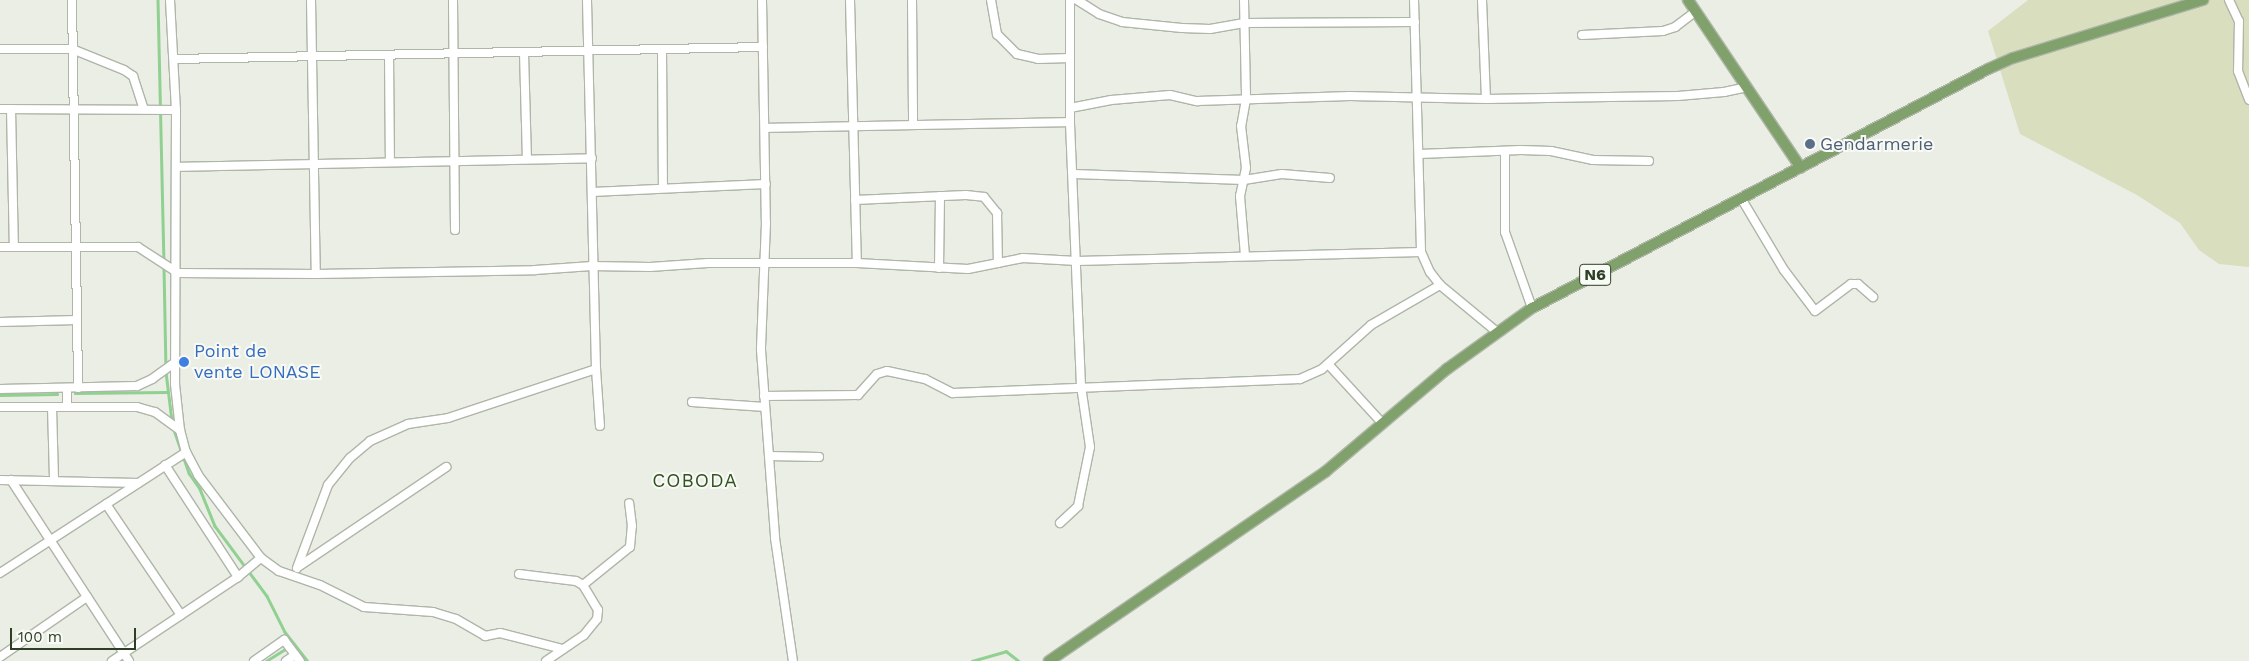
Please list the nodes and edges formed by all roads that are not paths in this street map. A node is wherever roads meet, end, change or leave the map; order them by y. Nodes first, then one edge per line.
1 (72, 0) edge
2 (170, 0) edge
3 (311, 0) edge
4 (453, 0) edge
5 (587, 0) edge
6 (762, 0) edge
7 (850, 0) edge
8 (912, 0) edge
9 (991, 0) edge
10 (1070, 0) edge
11 (1077, 0) edge
12 (1244, 0) edge
13 (1414, 0) edge
14 (1482, 0) edge
15 (1688, 0) edge
16 (2202, 0) edge
17 (2229, 0) edge
18 (1696, 11) junction
19 (1415, 22) junction
20 (1245, 23) junction
21 (1582, 35) dead end
22 (763, 47) junction
23 (0, 49) edge
24 (72, 49) junction
25 (662, 50) junction
26 (588, 52) junction
27 (524, 53) junction
28 (453, 54) junction
29 (389, 55) junction
30 (312, 57) junction
31 (175, 58) junction
32 (1070, 58) junction
33 (1747, 87) junction
34 (1418, 98) junction
35 (1246, 99) junction
36 (1486, 99) junction
37 (2249, 100) edge
38 (74, 108) junction
39 (1070, 108) junction
40 (0, 109) edge
41 (11, 109) junction
42 (144, 109) junction
43 (176, 110) junction
44 (1070, 122) junction
45 (913, 124) junction
46 (852, 127) junction
47 (765, 128) junction
48 (1505, 151) junction
49 (1419, 154) junction
50 (592, 158) junction
51 (527, 159) junction
52 (454, 160) junction
53 (390, 161) junction
54 (1649, 161) dead end
55 (313, 162) junction
56 (176, 167) junction
57 (1801, 168) junction
58 (1074, 174) junction
59 (1330, 178) dead end
60 (1244, 180) junction
61 (766, 184) junction
62 (663, 188) junction
63 (592, 192) junction
64 (940, 196) junction
65 (1741, 198) junction
66 (855, 200) junction
67 (455, 230) dead end
68 (0, 247) edge
69 (14, 247) junction
70 (77, 248) junction
71 (1421, 252) junction
72 (1245, 256) junction
73 (1077, 261) junction
74 (765, 263) junction
75 (857, 263) junction
76 (998, 263) junction
77 (592, 266) junction
78 (939, 268) junction
79 (178, 273) junction
80 (316, 274) junction
81 (1440, 285) junction
82 (1873, 297) dead end
83 (1532, 308) junction
84 (77, 320) junction
85 (0, 322) edge
86 (1497, 332) junction
87 (175, 362) junction
88 (1328, 364) junction
89 (596, 369) junction
90 (1081, 386) junction
91 (67, 388) junction
92 (78, 388) junction
93 (0, 389) edge
94 (764, 396) junction
95 (692, 402) dead end
96 (67, 406) junction
97 (765, 406) junction
98 (0, 407) edge
99 (52, 407) junction
100 (1383, 424) junction
101 (600, 426) dead end
102 (180, 430) junction
103 (186, 452) junction
104 (770, 456) junction
105 (819, 457) dead end
106 (166, 465) junction
107 (446, 467) dead end
108 (54, 479) junction
109 (0, 480) edge
110 (11, 480) junction
111 (139, 483) junction
112 (629, 503) dead end
113 (106, 504) junction
114 (1060, 523) dead end
115 (50, 540) junction
116 (261, 558) junction
117 (297, 568) junction
118 (0, 573) edge
119 (519, 574) dead end
120 (289, 576) junction
121 (238, 577) junction
122 (583, 585) junction
123 (87, 597) junction
124 (180, 615) junction
125 (563, 649) junction
126 (124, 653) junction
127 (0, 656) edge
128 (298, 658) edge
129 (112, 661) edge
130 (129, 661) edge
131 (254, 661) edge
132 (286, 661) edge
133 (546, 661) edge
134 (793, 661) edge
135 (1051, 661) edge

1 - 24 street
2 - 31 street
3 - 30 street
4 - 28 street
5 - 26 street
6 - 22 street
7 - 46 street
8 - 45 street
9 - 32 street
10 - 32 street
11 - 20 street
12 - 20 street
13 - 19 street
14 - 36 street
15 - 18 main road
16 - 57 main road, N6
17 - 37 street
18 - 21 street
18 - 33 main road
19 - 20 street
19 - 34 street
20 - 35 street
22 - 25 street
22 - 47 street
23 - 24 street
24 - 38 street
24 - 42 street
25 - 26 street
25 - 62 street
26 - 27 street
26 - 50 street
27 - 28 street
27 - 51 street
28 - 29 street
28 - 52 street
29 - 30 street
29 - 53 street
30 - 31 street
30 - 55 street
31 - 43 street
32 - 39 street
33 - 36 street
33 - 57 main road
34 - 35 street
34 - 36 street
34 - 49 street
35 - 39 street
35 - 60 street
38 - 41 street
38 - 42 street
38 - 70 street
39 - 44 street
40 - 41 street
41 - 69 street
42 - 43 street
43 - 56 street
44 - 45 street
44 - 58 street
45 - 46 street
46 - 47 street
46 - 66 street
47 - 61 street
48 - 49 street
48 - 54 street
48 - 83 street
49 - 71 street
50 - 51 street
50 - 63 street
51 - 52 street
52 - 53 street
52 - 67 street
53 - 55 street
55 - 56 street
55 - 80 street
56 - 79 street
57 - 65 main road, N6
58 - 60 street
58 - 73 street
59 - 60 street
60 - 72 street
61 - 62 street
61 - 74 street
62 - 63 street
63 - 77 street
64 - 66 street
64 - 76 street
64 - 78 street
65 - 82 street
65 - 83 main road, N6
66 - 75 street
68 - 69 street
69 - 70 street
70 - 79 street
70 - 84 street
71 - 72 street
71 - 81 street
72 - 73 street
73 - 76 street
73 - 90 street
74 - 75 street
74 - 77 street
74 - 94 street
75 - 78 street
76 - 78 street
77 - 80 street
77 - 89 street
79 - 80 street
79 - 87 street
81 - 86 street
81 - 88 street
83 - 86 main road, N6
84 - 85 street
84 - 92 street
86 - 100 main road, N6
87 - 92 street
87 - 102 street
88 - 90 street
88 - 100 street
89 - 101 street
89 - 117 street
90 - 94 street
90 - 114 street
91 - 92 street
91 - 93 street
91 - 96 street
94 - 97 street
95 - 97 street
96 - 99 street
96 - 102 street
97 - 104 street
98 - 99 street
99 - 108 street
100 - 135 main road, N6
102 - 103 street
103 - 106 street
103 - 116 street
104 - 105 street
104 - 134 street
106 - 111 street
106 - 121 street
107 - 117 street
108 - 110 street
108 - 111 street
109 - 110 street
110 - 115 street
111 - 113 street
112 - 122 street
113 - 115 street
113 - 124 street
115 - 118 street
115 - 123 street
116 - 120 street
116 - 121 street
117 - 120 street
119 - 122 street
120 - 125 street
121 - 124 street
122 - 125 street
123 - 126 street
123 - 127 street
124 - 126 street
125 - 133 street
126 - 129 street
126 - 130 street
128 - 131 street
128 - 132 street

